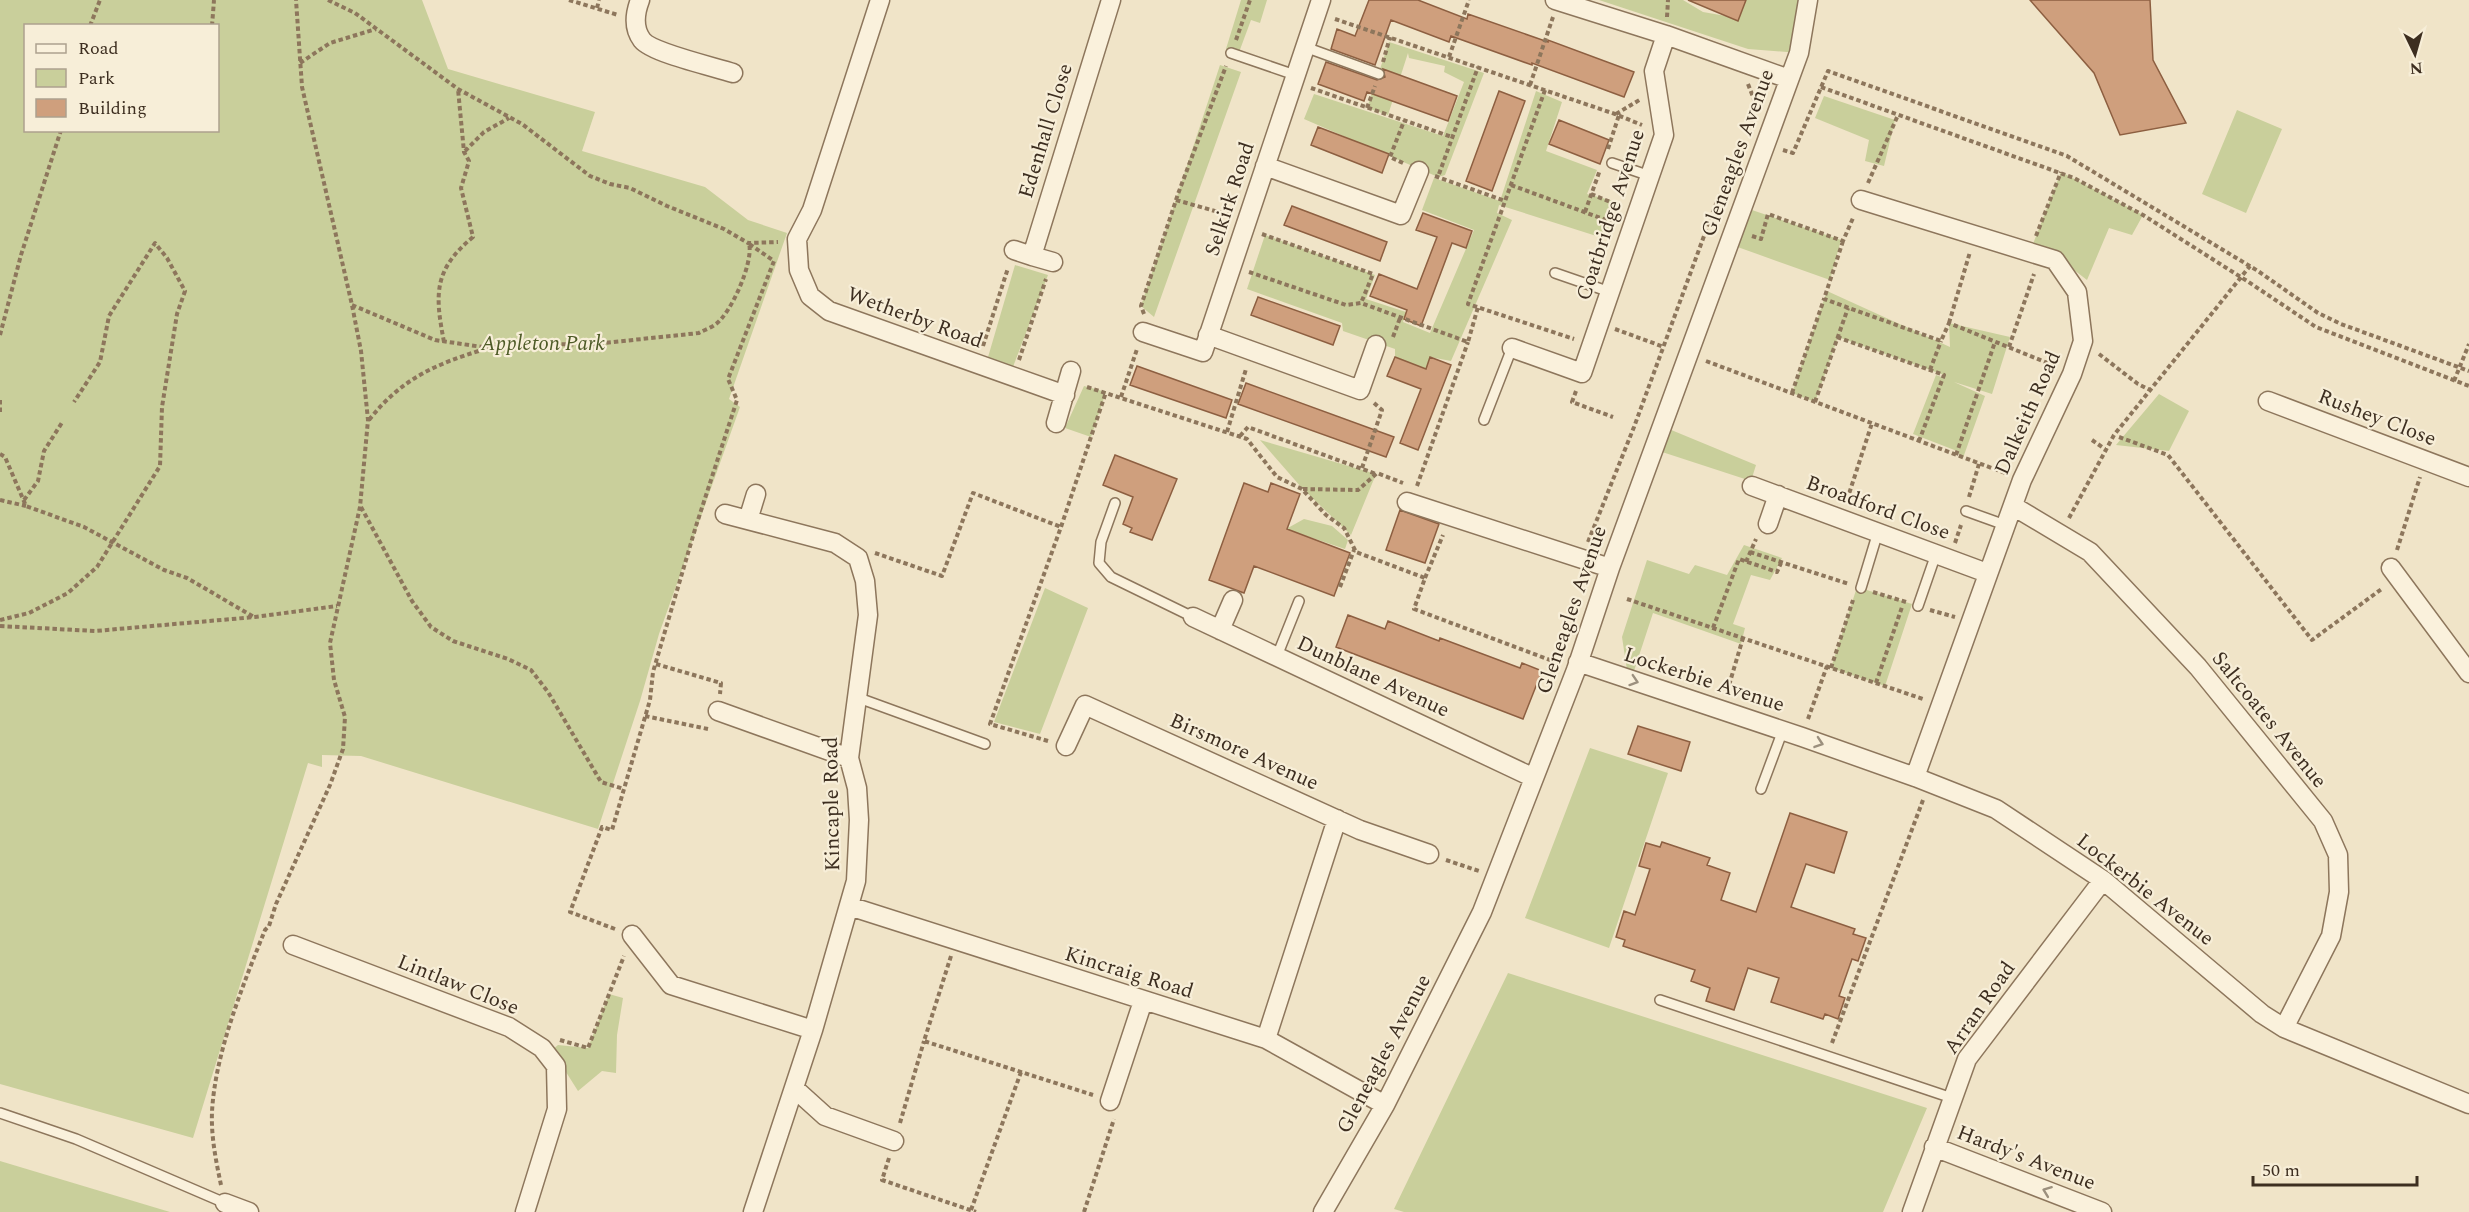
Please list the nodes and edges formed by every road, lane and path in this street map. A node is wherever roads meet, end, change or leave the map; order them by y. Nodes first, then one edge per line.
1 (100, 0) edge
2 (214, 0) edge
3 (296, 0) edge
4 (328, 0) edge
5 (569, 0) edge
6 (599, 0) edge
7 (640, 0) edge
8 (880, 0) edge
9 (1111, 0) edge
10 (1250, 0) edge
11 (1469, 0) edge
12 (1808, 0) edge
13 (1557, 1) edge
14 (1319, 6) edge
15 (597, 8) junction
16 (635, 21) junction
17 (91, 24) edge
18 (212, 24) edge
19 (377, 29) junction
20 (1666, 35) junction
21 (1305, 47) junction
22 (1231, 53) junction
23 (1449, 57) junction
24 (300, 63) junction
25 (1478, 67) junction
26 (1828, 71) dead end
27 (734, 73) dead end
28 (1379, 74) dead end
29 (1294, 78) junction
30 (1789, 79) junction
31 (1530, 85) junction
32 (1821, 87) dead end
33 (458, 89) junction
34 (1545, 90) junction
35 (1657, 90) junction
36 (1616, 114) junction
37 (1898, 115) junction
38 (509, 117) junction
39 (60, 132) edge
40 (1664, 135) junction
41 (1452, 137) junction
42 (464, 152) junction
43 (1738, 158) dead end
44 (1612, 163) dead end
45 (1265, 166) junction
46 (1419, 171) dead end
47 (2061, 172) junction
48 (1650, 176) junction
49 (1438, 177) dead end
50 (1511, 185) junction
51 (1591, 194) dead end
52 (1176, 200) junction
53 (1861, 200) junction
54 (1635, 221) junction
55 (1246, 224) junction
56 (1735, 230) junction
57 (1976, 236) junction
58 (796, 239) junction
59 (1843, 241) junction
60 (748, 243) junction
61 (1014, 250) joint
62 (2035, 254) junction
63 (1032, 256) junction
64 (1053, 262) joint
65 (1232, 266) junction
66 (2250, 266) junction
67 (1555, 273) dead end
68 (2242, 277) junction
69 (1610, 292) junction
70 (1824, 299) junction
71 (1361, 303) junction
72 (352, 305) junction
73 (1478, 307) junction
74 (1848, 308) junction
75 (1949, 323) junction
76 (1599, 324) junction
77 (1143, 332) junction
78 (0, 335) edge
79 (1208, 335) junction
80 (1837, 337) junction
81 (1941, 341) junction
82 (2084, 341) junction
83 (444, 342) junction
84 (1468, 342) junction
85 (1995, 342) junction
86 (2469, 344) edge
87 (1376, 345) dead end
88 (1592, 345) junction
89 (1664, 347) junction
90 (2009, 347) junction
91 (489, 348) junction
92 (1512, 348) joint
93 (1251, 350) junction
94 (1689, 354) junction
95 (977, 365) junction
96 (2460, 367) junction
97 (1930, 370) junction
98 (1071, 371) dead end
99 (2469, 371) edge
100 (1582, 373) junction
101 (2073, 374) junction
102 (1013, 378) junction
103 (2454, 381) junction
104 (2469, 386) edge
105 (1360, 390) junction
106 (2150, 390) junction
107 (1106, 392) junction
108 (1792, 393) junction
109 (1065, 395) junction
110 (1121, 397) junction
111 (0, 399) edge
112 (2268, 401) dead end
113 (74, 402) dead end
114 (1815, 402) junction
115 (0, 412) edge
116 (1613, 417) dead end
117 (368, 420) junction
118 (1484, 420) dead end
119 (63, 421) dead end
120 (1056, 423) dead end
121 (1872, 423) junction
122 (1227, 432) junction
123 (1240, 436) junction
124 (2119, 437) dead end
125 (2092, 440) dead end
126 (1919, 441) junction
127 (2105, 449) junction
128 (0, 454) edge
129 (1956, 455) junction
130 (2426, 461) junction
131 (1362, 468) junction
132 (1376, 474) junction
133 (2469, 477) edge
134 (2022, 480) junction
135 (1752, 486) dead end
136 (1302, 489) junction
137 (756, 494) dead end
138 (1778, 495) junction
139 (0, 500) edge
140 (24, 501) junction
141 (1407, 502) dead end
142 (1115, 503) dead end
143 (26, 506) junction
144 (2013, 506) junction
145 (360, 507) junction
146 (1966, 511) dead end
147 (725, 513) dead end
148 (1451, 516) junction
149 (1841, 518) junction
150 (748, 520) junction
151 (1768, 524) joint
152 (2005, 525) junction
153 (1061, 527) junction
154 (1878, 532) junction
155 (2060, 534) junction
156 (111, 543) junction
157 (1355, 549) junction
158 (1936, 554) junction
159 (858, 558) junction
160 (1582, 559) junction
161 (1746, 562) junction
162 (1781, 562) dead end
163 (1610, 568) junction
164 (2391, 568) junction
165 (1987, 573) junction
166 (1425, 578) junction
167 (1340, 586) dead end
168 (1861, 588) dead end
169 (1854, 597) dead end
170 (1627, 599) dead end
171 (1233, 600) dead end
172 (1299, 601) dead end
173 (1904, 602) dead end
174 (337, 606) junction
175 (1918, 606) dead end
176 (1194, 616) joint
177 (255, 617) junction
178 (0, 620) edge
179 (0, 626) edge
180 (1713, 628) junction
181 (1220, 630) junction
182 (1743, 638) junction
183 (1277, 656) junction
184 (656, 664) junction
185 (1577, 666) junction
186 (1829, 667) junction
187 (2469, 673) edge
188 (1876, 683) junction
189 (856, 697) junction
190 (1940, 705) junction
191 (1722, 710) junction
192 (718, 711) junction
193 (645, 716) junction
194 (1782, 730) junction
195 (1802, 737) junction
196 (985, 744) dead end
197 (1066, 746) joint
198 (849, 758) junction
199 (1534, 778) junction
200 (1922, 780) junction
201 (624, 789) junction
202 (1761, 789) dead end
203 (1337, 819) junction
204 (1428, 854) joint
205 (1496, 876) junction
206 (2103, 880) junction
207 (849, 906) junction
208 (632, 935) junction
209 (956, 941) junction
210 (293, 945) dead end
211 (1660, 1000) dead end
212 (1143, 1001) junction
213 (2284, 1028) junction
214 (813, 1030) junction
215 (1266, 1040) junction
216 (542, 1048) junction
217 (1827, 1056) junction
218 (1021, 1072) junction
219 (794, 1088) junction
220 (1952, 1098) junction
221 (1110, 1101) junction
222 (2469, 1104) edge
223 (1385, 1105) junction
224 (0, 1113) edge
225 (894, 1140) dead end
226 (1934, 1147) junction
227 (225, 1203) junction
228 (971, 1210) dead end
229 (249, 1212) edge
230 (525, 1212) edge
231 (753, 1212) edge
232 (1084, 1212) edge
233 (1323, 1212) edge
234 (1911, 1212) edge
235 (2102, 1212) edge

1 - 17 path
2 - 18 path
3 - 24 path
4 - 19 path
5 - 15 path
6 - 15 path
7 - 16 street
8 - 58 street
9 - 63 street, Edenhall Close
10 - 22 path
11 - 23 path
12 - 30 street, Gleneagles Avenue
13 - 20 street
13 - 31 path
14 - 21 street, Selkirk Road
14 - 23 path
15 - 16 path
16 - 27 street
19 - 24 path
19 - 33 path
20 - 30 street
20 - 35 street, Coatbridge Avenue
21 - 28 lane
21 - 29 street, Selkirk Road
22 - 29 lane
22 - 52 path
23 - 25 path
24 - 72 path
25 - 31 path
25 - 41 path
26 - 66 path
29 - 41 path
29 - 45 street, Selkirk Road
30 - 56 street, Gleneagles Avenue
31 - 34 path
32 - 37 path
33 - 38 path
33 - 42 path
34 - 36 path
34 - 50 path
35 - 36 path
35 - 40 street, Coatbridge Avenue
36 - 40 path
37 - 47 path
37 - 53 path
38 - 42 path
38 - 60 path
39 - 78 path
40 - 48 street, Coatbridge Avenue
41 - 49 path
42 - 83 path
43 - 89 path
44 - 48 lane
45 - 46 street
45 - 55 street, Selkirk Road
47 - 62 path
47 - 68 path
48 - 54 street, Coatbridge Avenue
50 - 54 path
50 - 73 path
51 - 54 path
52 - 55 path
52 - 77 path
53 - 57 street, Dalkeith Road
53 - 59 path
54 - 69 street, Coatbridge Avenue
55 - 65 street, Selkirk Road
55 - 71 path
56 - 59 path
56 - 94 street, Gleneagles Avenue
57 - 62 street, Dalkeith Road
57 - 75 path
58 - 60 path
58 - 95 street, Wetherby Road
59 - 70 path
60 - 91 path
60 - 184 path
61 - 63 street
61 - 95 path
62 - 82 street, Dalkeith Road
62 - 90 path
63 - 64 street
64 - 102 path
65 - 71 path
65 - 79 street, Selkirk Road
66 - 68 path
66 - 96 path
67 - 69 lane
68 - 103 path
68 - 106 path
69 - 76 street, Coatbridge Avenue
70 - 74 path
70 - 108 path
71 - 84 path
72 - 83 path
72 - 117 path
73 - 84 path
73 - 88 path
74 - 80 path
74 - 81 path
75 - 81 path
75 - 85 path
76 - 88 street, Coatbridge Avenue
76 - 89 path
77 - 79 street
77 - 110 path
79 - 93 street
80 - 97 path
80 - 114 path
81 - 97 path
82 - 101 street, Dalkeith Road
82 - 106 path
83 - 91 path
84 - 132 path
85 - 90 path
85 - 129 path
86 - 96 path
87 - 105 street
88 - 100 street, Coatbridge Avenue
89 - 94 path
89 - 160 path
90 - 101 path
91 - 117 path
92 - 100 street
92 - 118 lane
93 - 105 street
93 - 122 path
94 - 108 path
94 - 163 street, Gleneagles Avenue
95 - 102 street, Wetherby Road
96 - 99 path
96 - 103 path
97 - 126 path
98 - 109 street
100 - 116 path
101 - 134 street, Dalkeith Road
102 - 109 street, Wetherby Road
103 - 104 path
105 - 131 path
106 - 127 path
107 - 109 path
107 - 110 path
107 - 153 path
108 - 114 path
109 - 120 street
110 - 122 path
111 - 115 path
112 - 130 street, Rushey Close
113 - 156 path
114 - 121 path
117 - 145 path
119 - 140 path
121 - 126 path
121 - 149 path
122 - 123 path
123 - 131 path
123 - 136 path
124 - 164 path
125 - 127 path
126 - 129 path
127 - 155 path
128 - 140 path
129 - 134 path
130 - 133 street, Rushey Close
130 - 164 path
131 - 132 path
132 - 136 path
134 - 144 street, Dalkeith Road
135 - 138 street, Broadford Close
136 - 157 path
137 - 150 street
138 - 149 street, Broadford Close
138 - 151 street
139 - 143 path
140 - 143 path
141 - 148 street
142 - 176 lane
143 - 156 path
144 - 152 street, Dalkeith Road
144 - 155 street, Saltcoates Avenue
145 - 174 path
145 - 201 path
146 - 152 lane
147 - 150 street
148 - 160 street
148 - 166 path
149 - 154 street, Broadford Close
150 - 159 street
151 - 161 path
152 - 165 street, Dalkeith Road
153 - 159 path
153 - 197 path
154 - 158 street, Broadford Close
154 - 168 lane
155 - 213 street, Saltcoates Avenue
156 - 177 path
156 - 178 path
157 - 166 path
157 - 167 path
158 - 165 street, Broadford Close
158 - 175 lane
159 - 189 street, Kincaple Road
160 - 163 street
161 - 162 path
161 - 180 path
163 - 185 street, Gleneagles Avenue
164 - 187 street
165 - 190 street, Dalkeith Road
166 - 185 path
169 - 186 path
170 - 180 path
171 - 181 street
172 - 183 lane
173 - 188 path
174 - 177 path
174 - 227 path
176 - 181 street, Dunblane Avenue
177 - 179 path
180 - 182 path
181 - 183 street, Dunblane Avenue
182 - 186 path
182 - 191 path
183 - 199 street, Dunblane Avenue
184 - 192 path
184 - 193 path
185 -> 191 street, Lockerbie Avenue
185 - 199 street, Gleneagles Avenue
186 - 188 path
186 - 195 path
188 - 190 path
189 - 196 lane
189 - 198 street, Kincaple Road
190 - 200 street, Dalkeith Road
191 - 194 street, Lockerbie Avenue
192 - 193 path
192 - 198 street
193 - 201 path
194 - 195 street, Lockerbie Avenue
194 - 202 lane
195 -> 200 street, Lockerbie Avenue
197 - 203 street, Birsmore Avenue
198 - 207 street, Kincaple Road
199 - 205 street, Gleneagles Avenue
200 - 206 street, Lockerbie Avenue
200 - 217 path
201 - 208 path
203 - 204 street, Birsmore Avenue
203 - 215 street
204 - 205 path
205 - 223 street, Gleneagles Avenue
206 - 213 street, Lockerbie Avenue
206 - 220 street, Arran Road
207 - 209 street, Kincraig Road
207 - 214 street, Kincaple Road
208 - 214 street
208 - 216 path
209 - 212 street, Kincraig Road
209 - 218 path
210 - 216 street, Lintlaw Close
211 - 217 lane
212 - 215 street, Kincraig Road
212 - 221 street
213 - 222 street, Lockerbie Avenue
214 - 219 street, Kincaple Road
215 - 223 street, Kincraig Road
216 - 230 street, Lintlaw Close
217 - 220 lane
218 - 221 path
218 - 228 path
219 - 225 street
219 - 231 street, Kincaple Road
220 - 226 street, Arran Road
221 - 232 path
223 - 233 street, Gleneagles Avenue
224 - 227 lane
226 - 234 street, Arran Road
235 -> 226 street, Hardy's Avenue
227 - 229 street

